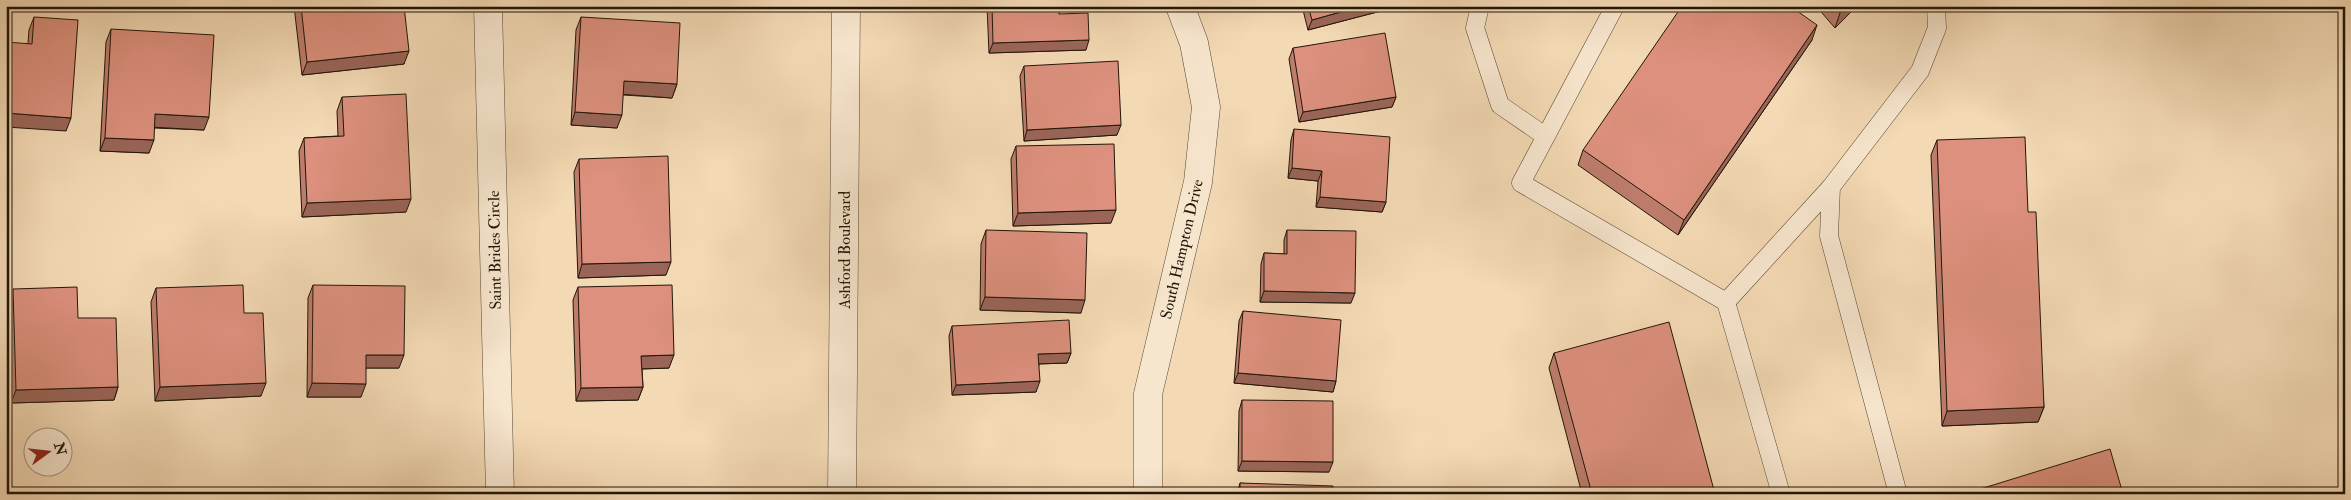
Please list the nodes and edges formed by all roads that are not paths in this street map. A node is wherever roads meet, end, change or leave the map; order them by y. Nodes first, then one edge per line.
1 (488, 6) edge
2 (846, 6) edge
3 (1180, 6) edge
4 (1480, 6) edge
5 (1615, 6) edge
6 (1936, 6) edge
7 (1545, 136) junction
8 (1831, 186) junction
9 (1726, 302) junction
10 (500, 494) edge
11 (842, 494) edge
12 (1148, 494) edge
13 (1781, 494) edge
14 (1898, 494) edge

1 - 10 street, Saint Brides Circle
2 - 11 street, Ashford Boulevard
3 - 12 street, South Hampton Drive
4 - 7 lane
5 - 7 lane
6 - 8 lane
7 - 9 lane
8 - 9 lane
8 - 14 lane
9 - 13 lane

